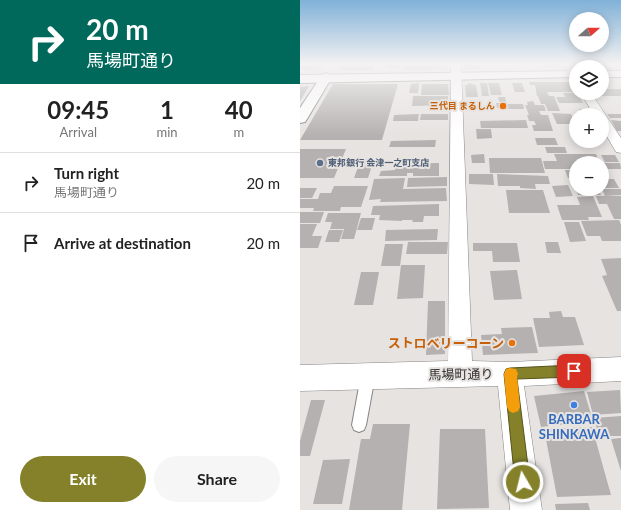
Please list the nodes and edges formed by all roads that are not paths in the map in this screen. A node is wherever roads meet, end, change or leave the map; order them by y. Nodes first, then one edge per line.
1 (320, 88) edge
2 (456, 88) edge
3 (300, 119) edge
4 (609, 129) edge
5 (621, 149) edge
6 (621, 369) edge
7 (460, 374) junction
8 (510, 374) junction
9 (368, 376) junction
10 (300, 378) edge
11 (359, 425) dead end
12 (526, 510) edge

1 - 3 main road
2 - 7 street
4 - 5 street
6 - 8 street, 馬場町通り
7 - 8 street, 馬場町通り
7 - 9 street, 馬場町通り
8 - 12 street
9 - 10 street, 馬場町通り
9 - 11 lane

